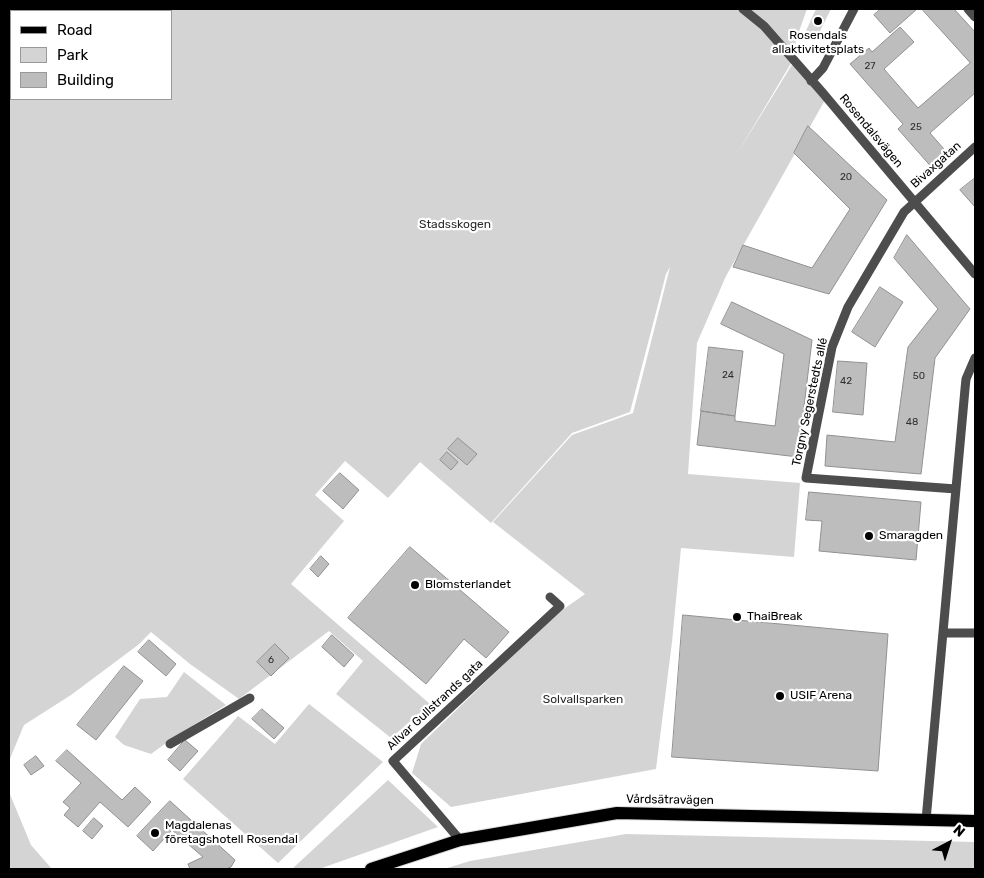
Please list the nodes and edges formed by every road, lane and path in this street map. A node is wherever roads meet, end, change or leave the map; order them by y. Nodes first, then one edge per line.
1 (743, 9) edge
2 (854, 9) edge
3 (968, 9) edge
4 (975, 17) edge
5 (811, 81) junction
6 (975, 147) edge
7 (914, 202) junction
8 (975, 274) edge
9 (975, 358) edge
10 (956, 489) junction
11 (550, 597) dead end
12 (944, 633) junction
13 (975, 633) edge
14 (250, 698) dead end
15 (170, 744) dead end
16 (926, 820) junction
17 (975, 821) edge
18 (460, 840) junction
19 (371, 869) edge

1 - 5 street, Rosendalsvägen
2 - 5 street
3 - 4 street
5 - 7 street, Rosendalsvägen
6 - 7 street, Bivaxgatan
7 - 8 street, Rosendalsvägen
7 - 10 street, Torgny Segerstedts allé
9 - 10 street
10 - 12 street
11 - 18 street, Allvar Gullstrands gata
12 - 13 street
12 - 16 street
14 - 15 street
16 - 17 main road, Vårdsätravägen
16 - 18 main road, Vårdsätravägen
18 - 19 main road, Vårdsätravägen

